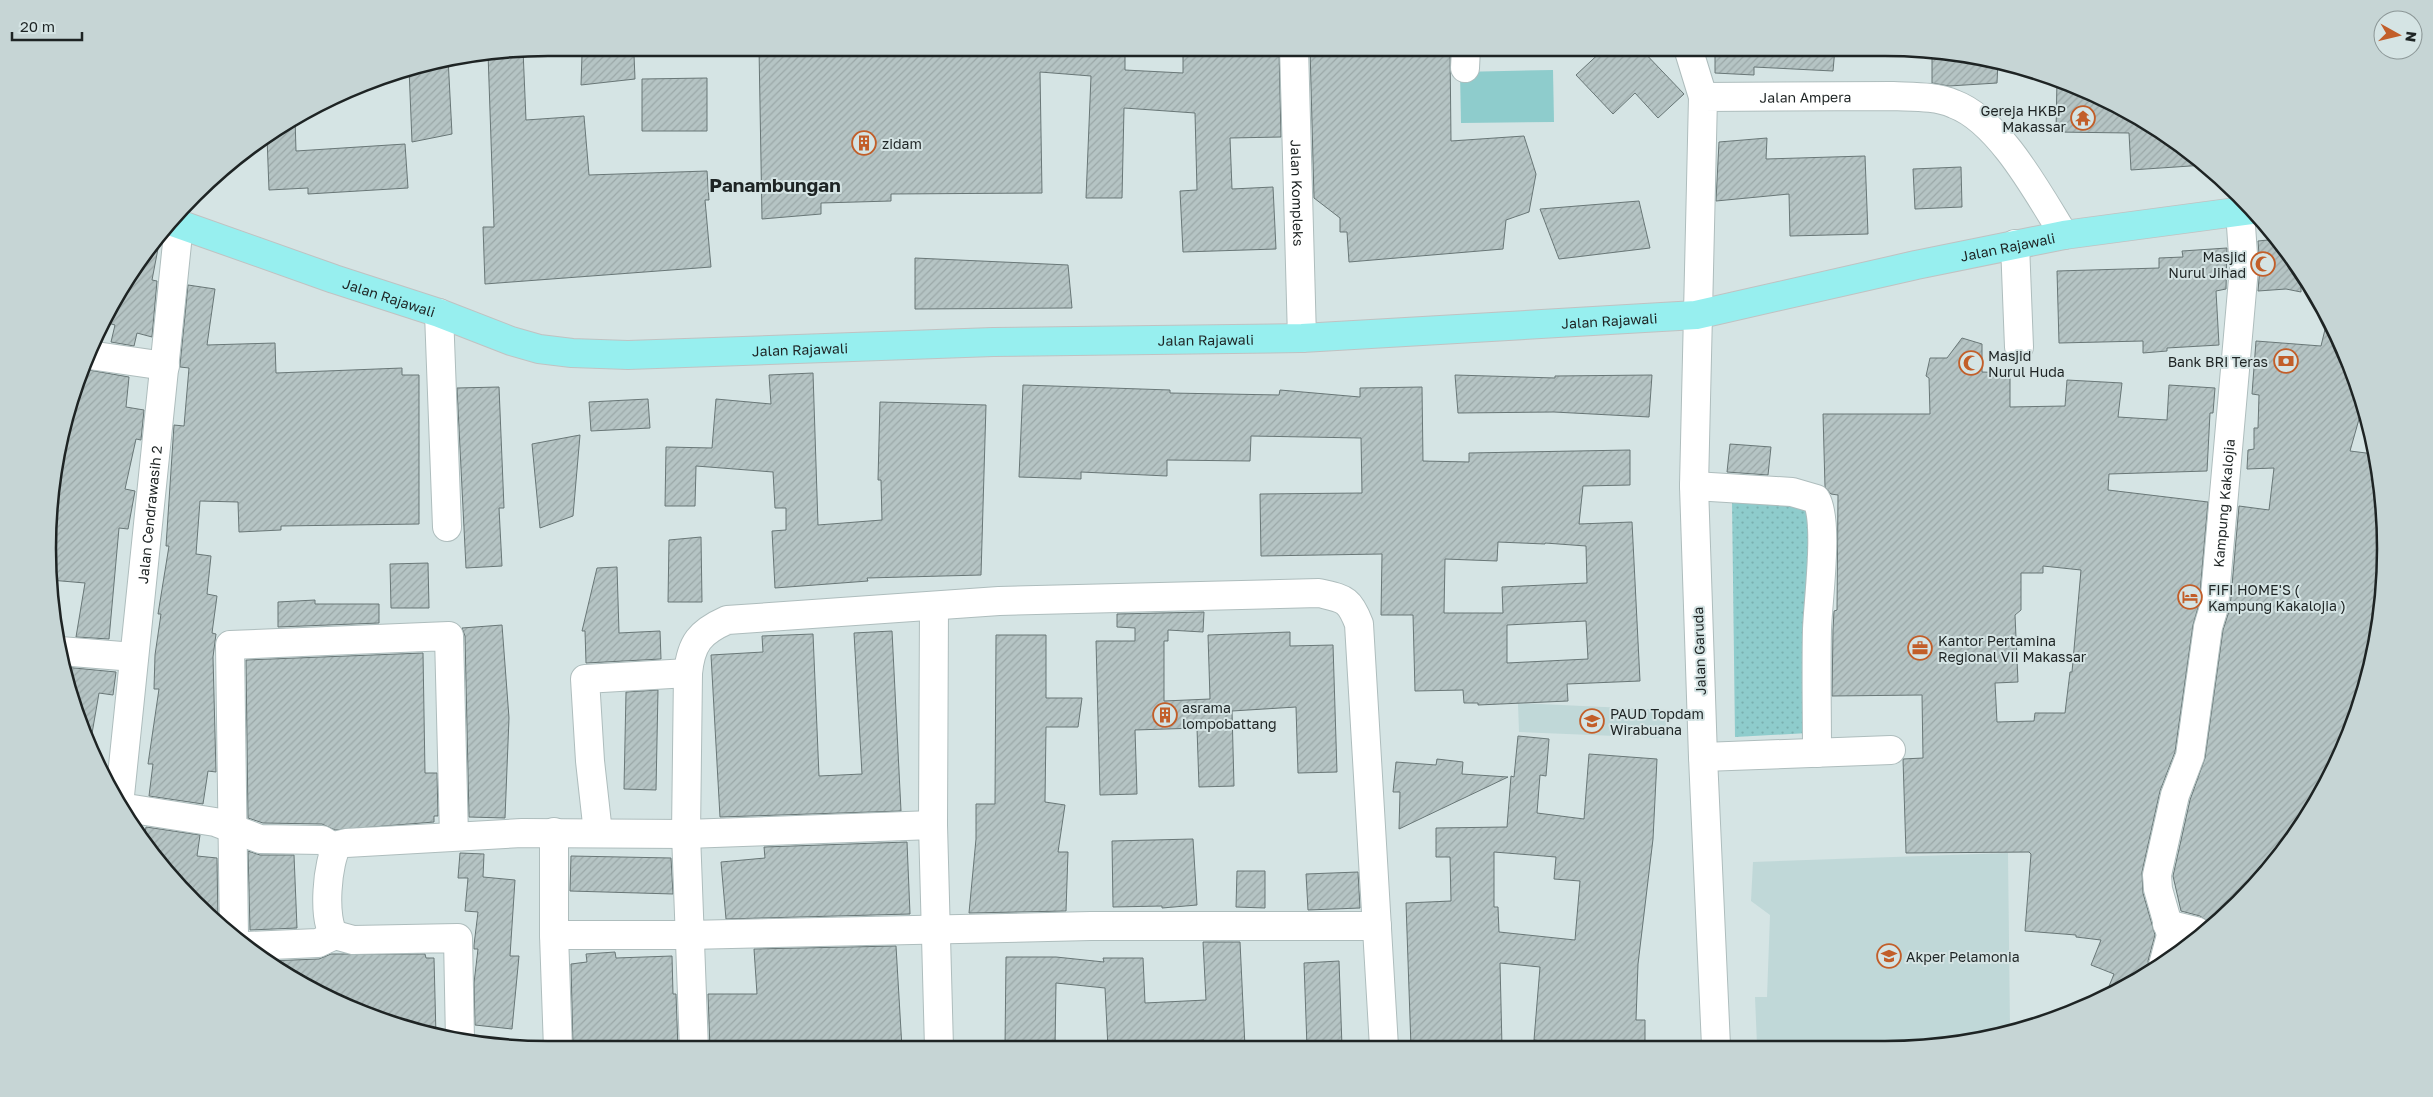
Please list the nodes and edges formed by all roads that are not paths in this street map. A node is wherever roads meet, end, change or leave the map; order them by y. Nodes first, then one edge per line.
1 (1294, 56) edge
2 (1690, 56) edge
3 (1703, 97) junction
4 (2243, 211) edge
5 (2246, 214) edge
6 (178, 224) edge
7 (174, 230) edge
8 (2064, 235) junction
9 (2015, 244) junction
10 (439, 313) junction
11 (1696, 316) junction
12 (1302, 338) junction
13 (2019, 347) dead end
14 (96, 356) edge
15 (165, 366) junction
16 (1694, 486) junction
17 (447, 527) dead end
18 (934, 606) junction
19 (67, 652) edge
20 (134, 657) junction
21 (688, 672) junction
22 (1891, 750) dead end
23 (1817, 752) junction
24 (1703, 757) junction
25 (120, 792) edge
26 (130, 808) edge
27 (933, 826) junction
28 (232, 828) junction
29 (540, 833) junction
30 (598, 833) junction
31 (686, 834) junction
32 (454, 836) junction
33 (336, 848) junction
34 (2167, 924) junction
35 (1377, 926) junction
36 (234, 927) edge
37 (936, 928) junction
38 (2194, 931) edge
39 (335, 935) junction
40 (554, 935) junction
41 (688, 935) junction
42 (258, 946) edge
43 (2167, 952) edge
44 (460, 1032) edge
45 (558, 1041) edge
46 (694, 1041) edge
47 (939, 1041) edge
48 (1384, 1041) edge
49 (1716, 1041) edge

1 - 12 street, Jalan Kompleks
2 - 3 street
3 - 8 street, Jalan Ampera
3 - 11 street
4 - 8 main road, Jalan Rajawali
5 - 34 street, Kampung Kakalojia
6 - 10 main road, Jalan Rajawali
7 - 15 street, Jalan Cendrawasih 2
8 - 9 main road, Jalan Rajawali
9 - 11 main road, Jalan Rajawali
9 - 13 street
10 - 12 main road, Jalan Rajawali
10 - 17 street
11 - 12 main road, Jalan Rajawali
11 - 16 street, Jalan Garuda
14 - 15 street
15 - 20 street, Jalan Cendrawasih 2
16 - 23 street
16 - 24 street, Jalan Garuda
18 - 21 street
18 - 27 street
18 - 35 street
19 - 20 street
20 - 25 street, Jalan Cendrawasih 2
21 - 30 street
21 - 31 street
22 - 23 street
23 - 24 street
24 - 49 street, Jalan Garuda
26 - 28 street
27 - 31 street
27 - 37 street
28 - 32 street
28 - 33 street
28 - 36 street
29 - 30 street
29 - 32 street
29 - 40 street
30 - 31 street
31 - 41 street
32 - 33 street
33 - 39 street
34 - 38 street
34 - 43 street, Kampung Kakalojia
35 - 37 street
35 - 48 street
37 - 41 street
37 - 47 street
39 - 42 street
39 - 44 street
40 - 41 street
40 - 45 street
41 - 46 street

